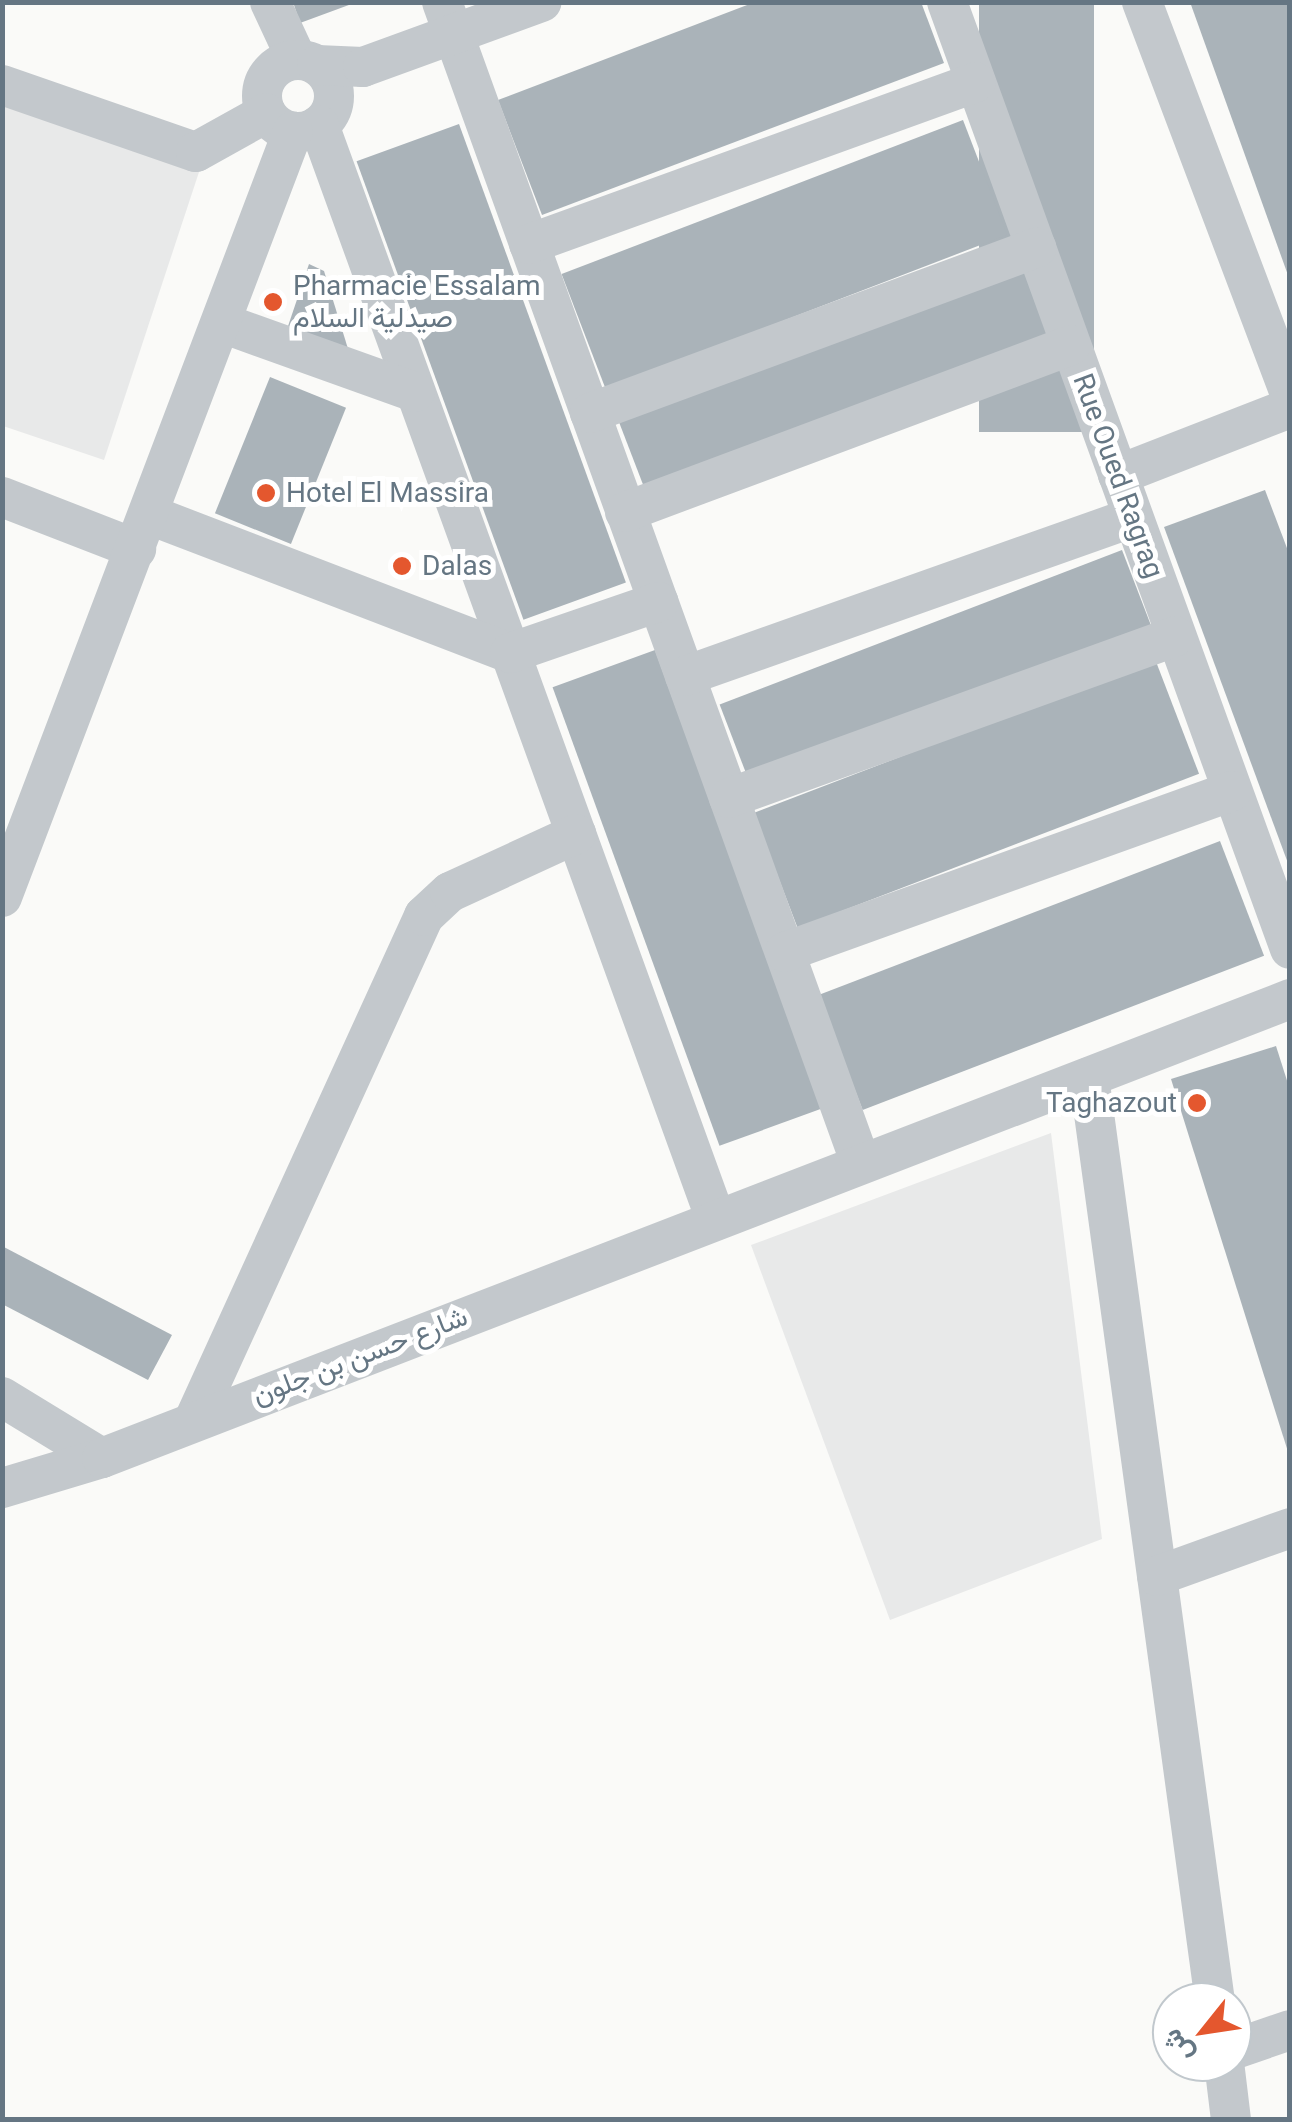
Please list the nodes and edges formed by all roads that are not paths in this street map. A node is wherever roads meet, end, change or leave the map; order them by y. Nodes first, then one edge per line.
1 (542, 2) edge
2 (947, 2) edge
3 (1142, 2) edge
4 (448, 18) edge
5 (295, 78) edge
6 (976, 82) junction
7 (2, 84) edge
8 (529, 244) junction
9 (1036, 248) junction
10 (222, 323) junction
11 (1071, 345) junction
12 (416, 392) junction
13 (1290, 394) edge
14 (1290, 408) edge
15 (590, 413) junction
16 (1118, 475) junction
17 (2, 498) edge
18 (626, 512) junction
19 (1133, 516) junction
20 (143, 532) junction
21 (658, 602) junction
22 (1176, 636) junction
23 (510, 653) junction
24 (685, 676) junction
25 (1232, 791) junction
26 (729, 798) junction
27 (576, 834) junction
28 (2, 897) edge
29 (1290, 949) edge
30 (784, 952) junction
31 (1287, 1008) edge
32 (1089, 1077) junction
33 (861, 1164) junction
34 (716, 1220) junction
35 (2, 1397) edge
36 (194, 1420) junction
37 (102, 1458) junction
38 (2, 1488) edge
39 (1290, 1528) edge
40 (1157, 1576) junction
41 (1213, 1982) edge
42 (1290, 2030) edge
43 (1252, 2043) edge
44 (1227, 2082) edge
45 (1232, 2120) edge

1 - 4 street
2 - 6 street, Rue Oued Ragrag
3 - 13 street
4 - 5 street
4 - 8 street
5 - 7 street
5 - 10 street
5 - 12 street
6 - 8 street
6 - 9 street, Rue Oued Ragrag
8 - 15 street
9 - 11 street, Rue Oued Ragrag
9 - 15 street
10 - 12 street
10 - 20 street
11 - 16 street, Rue Oued Ragrag
11 - 18 street
12 - 23 street
14 - 16 street
15 - 18 street
16 - 19 street, Rue Oued Ragrag
17 - 20 street
18 - 21 street
19 - 22 street, Rue Oued Ragrag
19 - 24 street
20 - 23 street
20 - 28 street
21 - 23 street
21 - 24 street
22 - 25 street, Rue Oued Ragrag
22 - 26 street
23 - 27 street
24 - 26 street
25 - 29 street, Rue Oued Ragrag
25 - 30 street
26 - 30 street
27 - 34 street
27 - 36 street
30 - 33 street
31 - 32 street, شارع حسن بن جلون
32 - 33 street, شارع حسن بن جلون
32 - 40 street
33 - 34 street, شارع حسن بن جلون
34 - 36 street, شارع حسن بن جلون
35 - 37 street
36 - 37 street, شارع حسن بن جلون
37 - 38 street, شارع حسن بن جلون
39 - 40 street
40 - 41 street
42 - 43 street
44 - 45 street

